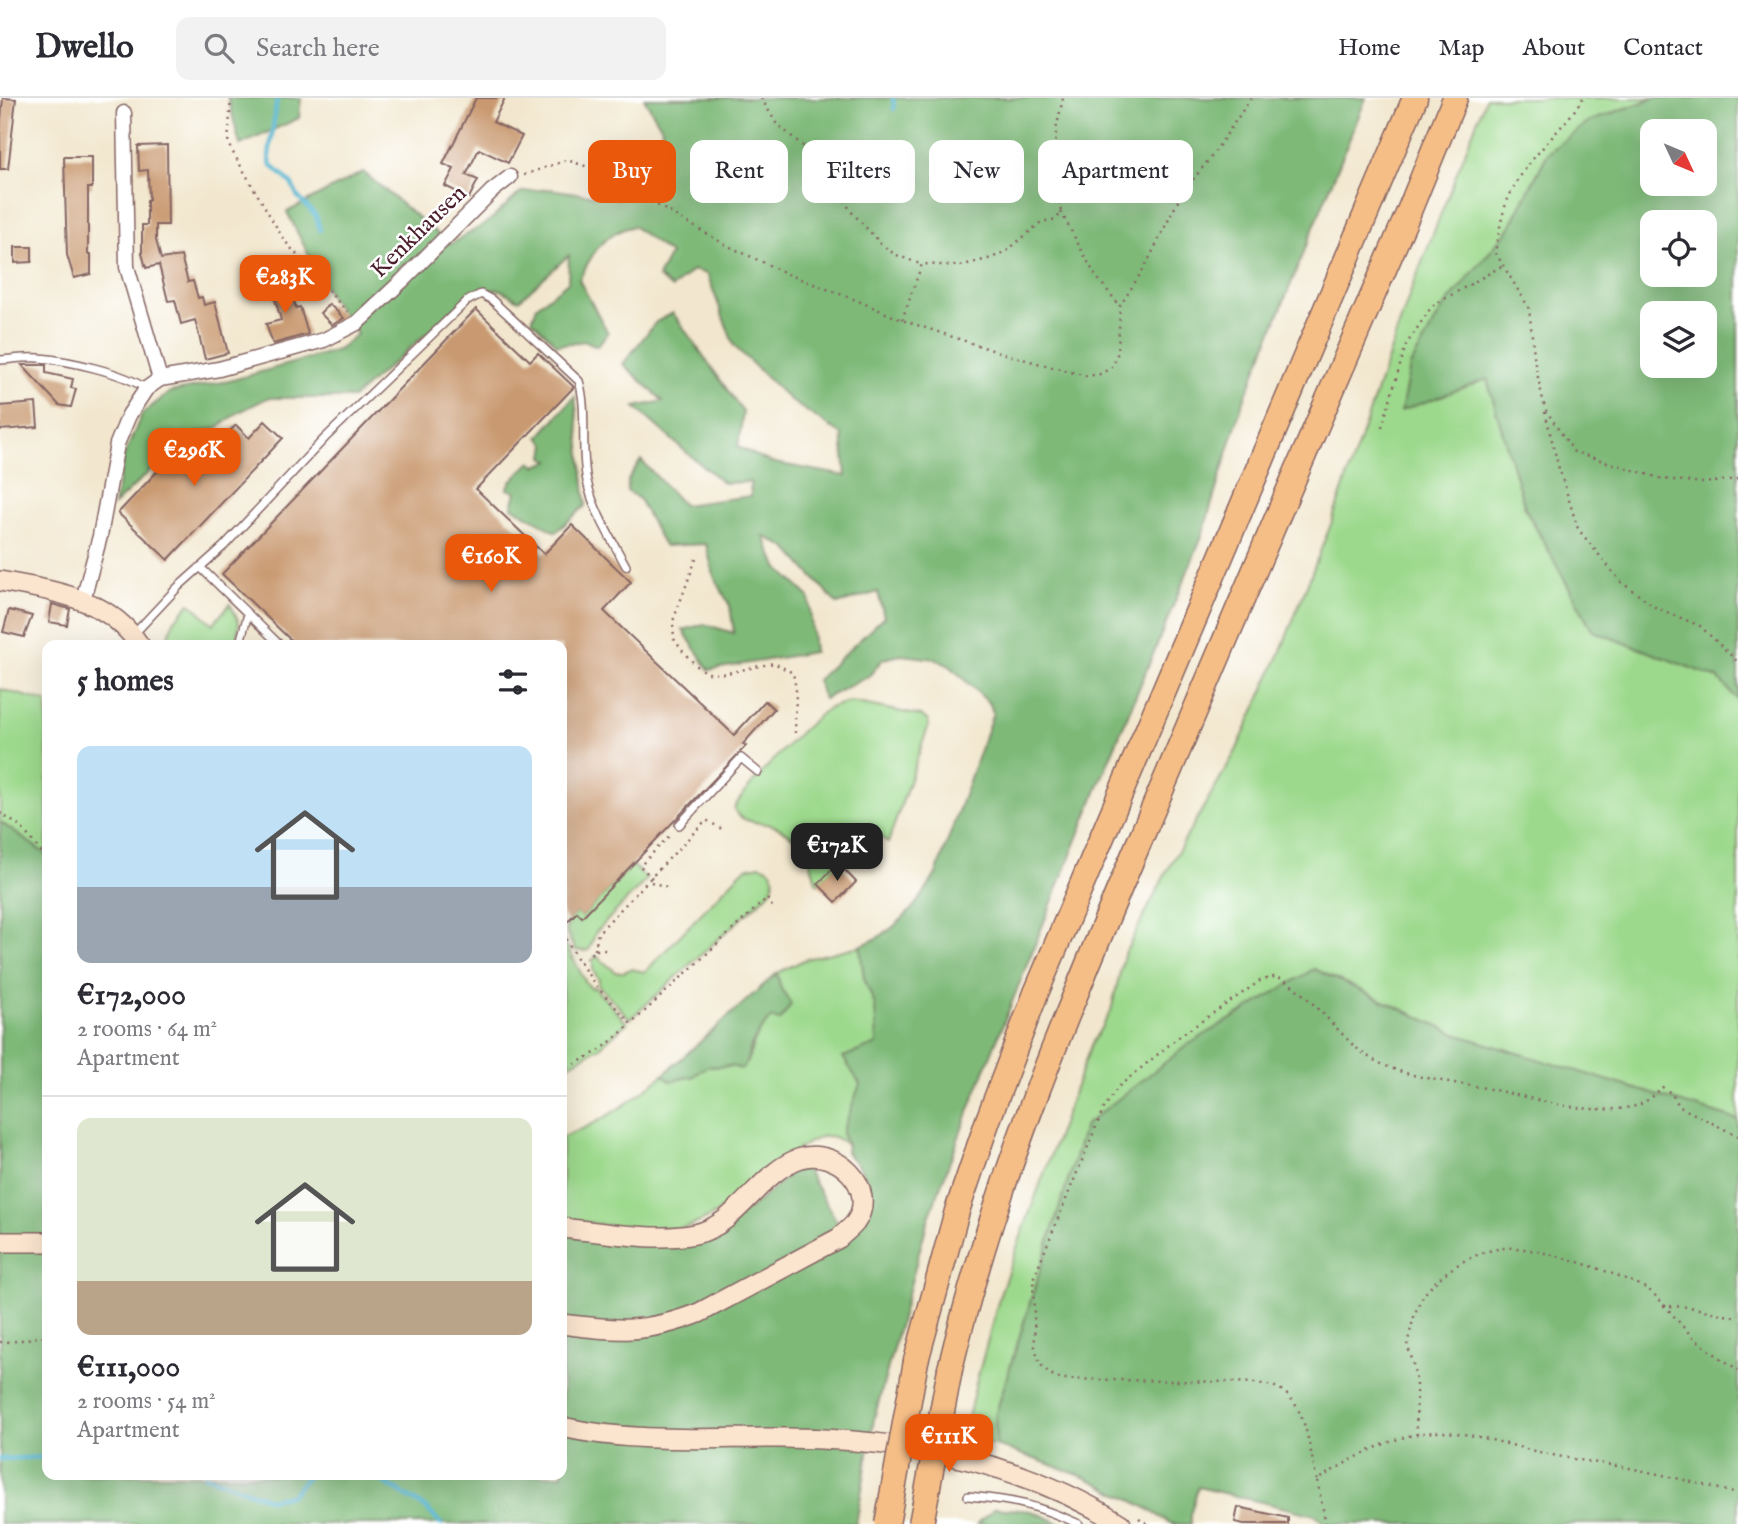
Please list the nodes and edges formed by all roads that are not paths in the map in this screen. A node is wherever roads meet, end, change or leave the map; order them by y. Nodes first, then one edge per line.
1 (1415, 98) edge
2 (1454, 98) edge
3 (124, 113) dead end
4 (510, 177) road end
5 (0, 360) edge
6 (160, 379) junction
7 (146, 389) junction
8 (626, 566) dead end
9 (200, 567) junction
10 (0, 581) edge
11 (83, 600) junction
12 (248, 614) junction
13 (136, 640) edge
14 (138, 640) edge
15 (241, 640) edge
16 (275, 640) edge
17 (758, 772) dead end
18 (679, 825) dead end
19 (567, 1228) edge
20 (0, 1242) edge
21 (42, 1242) edge
22 (567, 1325) edge
23 (567, 1428) edge
24 (968, 1496) dead end
25 (887, 1524) edge
26 (921, 1524) edge
27 (1080, 1524) edge
28 (1121, 1524) edge

1 - 25 highway, bridge
2 - 26 highway, bridge
3 - 6 street
4 - 6 street, Kenkhausen
5 - 7 lane
6 - 7 street, Kenkhausen
7 - 11 street, Kenkhausen
8 - 9 lane
9 - 12 lane
9 - 14 lane
10 - 11 street
11 - 13 street
12 - 15 lane
12 - 16 lane
17 - 18 lane
19 - 22 street
20 - 21 street
23 - 28 street
24 - 27 lane

